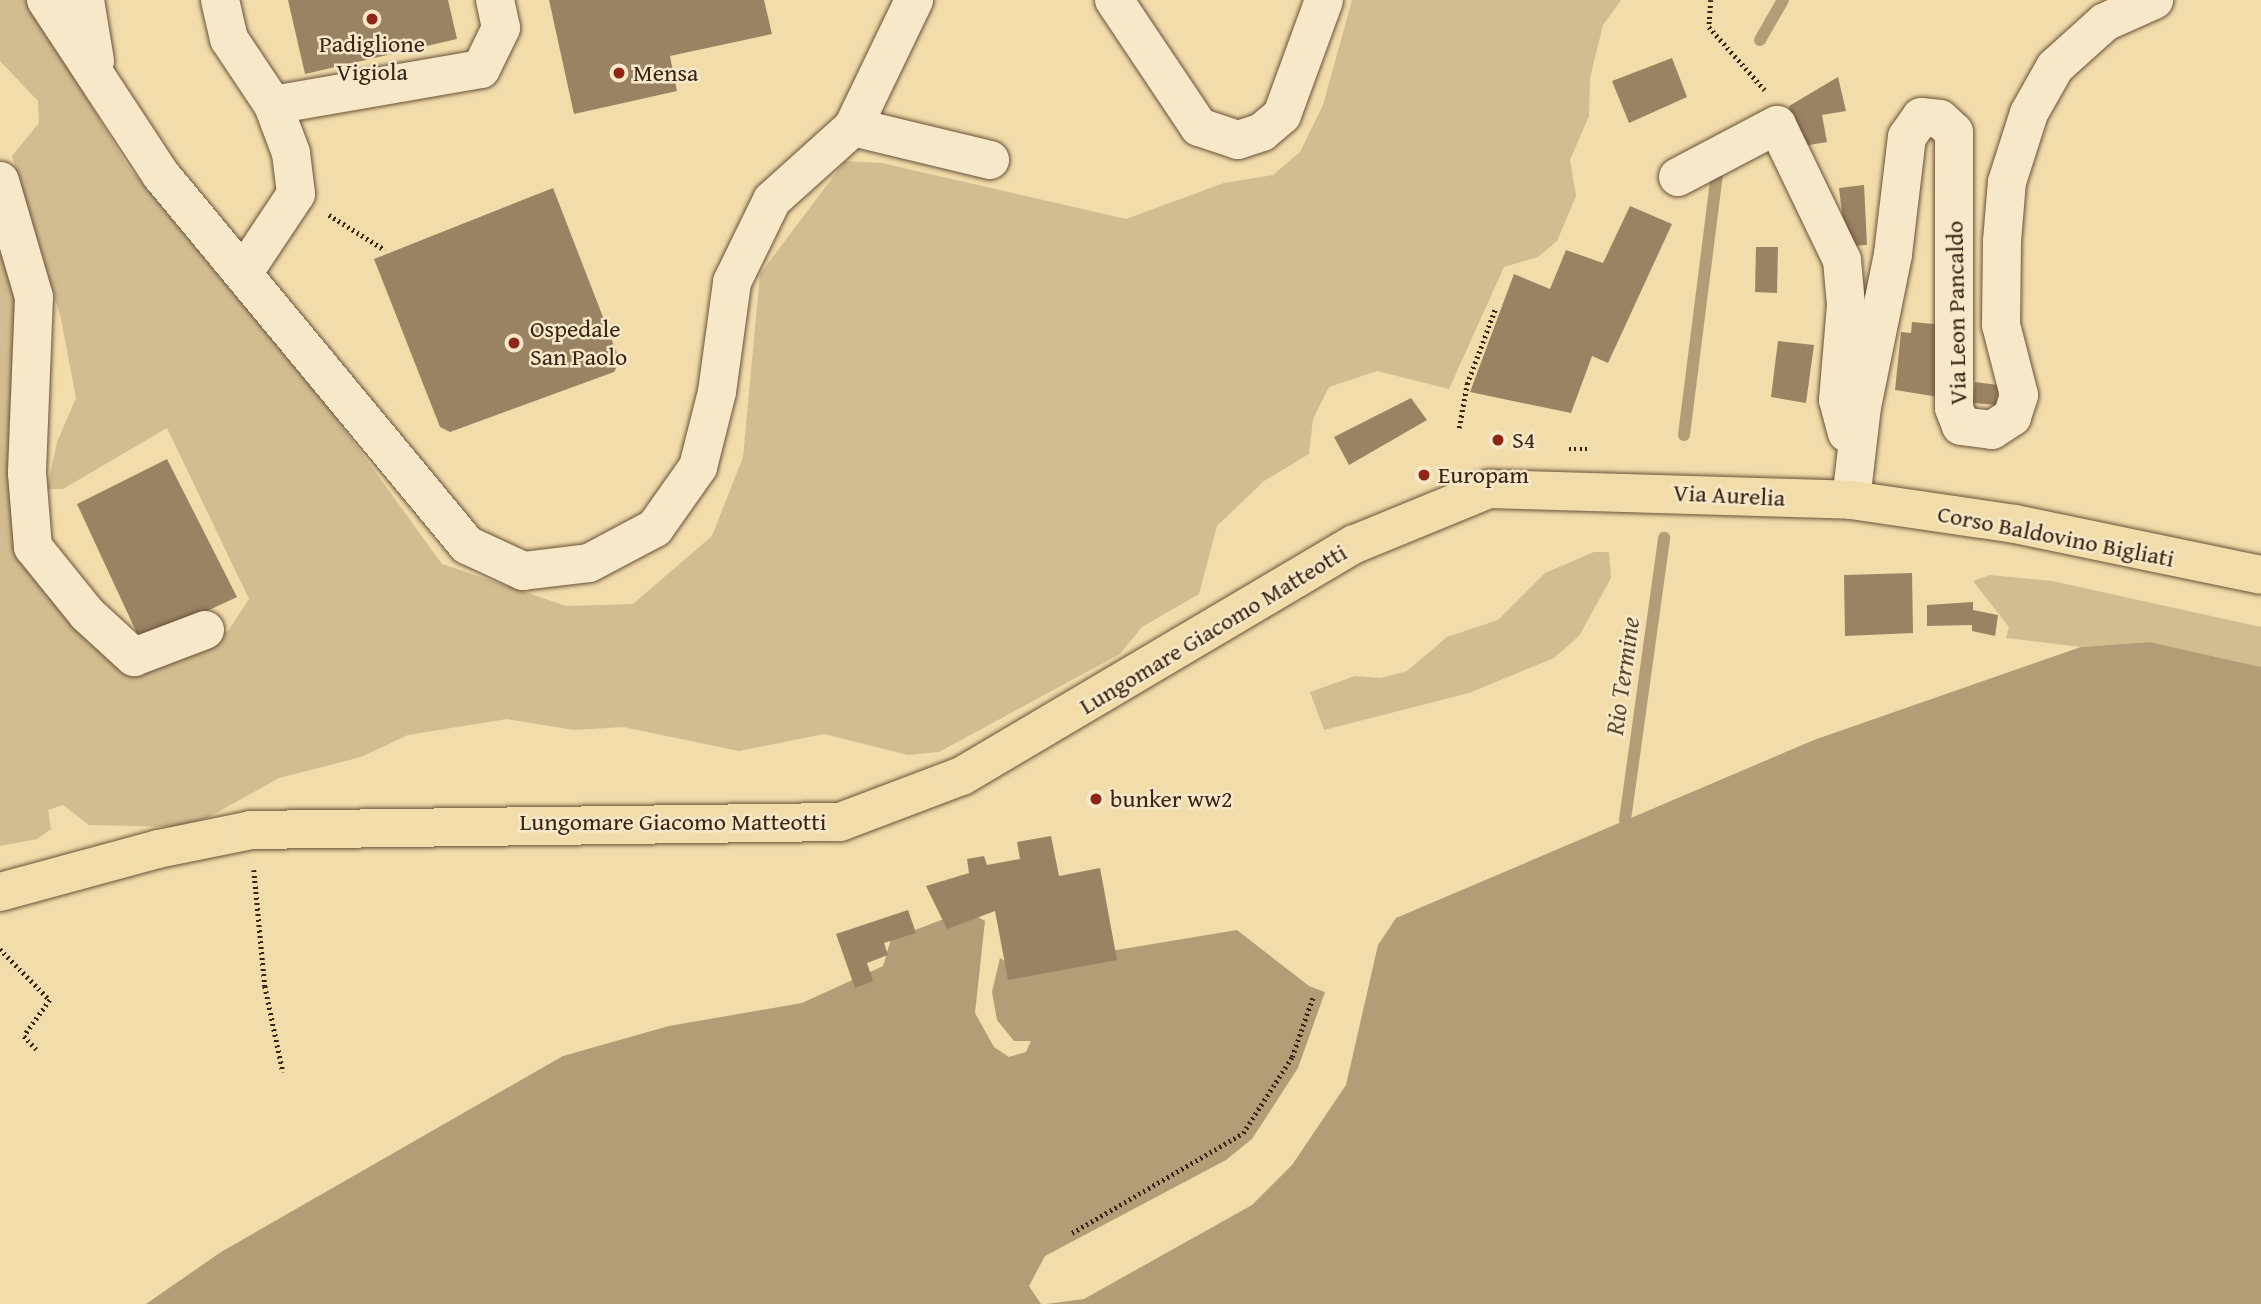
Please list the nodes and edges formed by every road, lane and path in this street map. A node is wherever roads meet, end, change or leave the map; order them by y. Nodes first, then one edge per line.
1 (46, 0) edge
2 (85, 0) edge
3 (220, 0) edge
4 (495, 0) edge
5 (914, 0) edge
6 (1114, 0) edge
7 (1324, 0) edge
8 (1711, 0) edge
9 (2154, 0) edge
10 (97, 74) junction
11 (1766, 91) dead end
12 (273, 105) junction
13 (853, 127) junction
14 (989, 160) dead end
15 (1678, 177) dead end
16 (0, 181) edge
17 (296, 194) junction
18 (385, 250) dead end
19 (244, 272) junction
20 (1496, 307) dead end
21 (1459, 428) dead end
22 (1855, 451) junction
23 (1608, 489) joint
24 (1851, 500) junction
25 (2261, 575) edge
26 (205, 630) dead end
27 (251, 830) junction
28 (0, 892) edge
29 (0, 949) edge
30 (1312, 997) dead end
31 (37, 1049) dead end
32 (283, 1072) dead end
33 (1072, 1233) dead end

1 - 10 street
2 - 10 street
3 - 12 street
4 - 12 street
5 - 13 street
6 - 7 street
8 - 11 path
9 - 22 street, Via Leon Pancaldo
10 - 19 street
12 - 17 street
13 - 14 street
13 - 19 street
15 - 22 street
16 - 26 street
17 - 18 path
17 - 19 street
20 - 21 path
22 - 24 street, Via Leon Pancaldo
23 - 24 main road, Via Aurelia
23 - 27 main road, Lungomare Giacomo Matteotti
24 - 25 main road, Corso Baldovino Bigliati
27 - 28 main road, Lungomare Giacomo Matteotti
27 - 32 path
29 - 31 path
30 - 33 path

